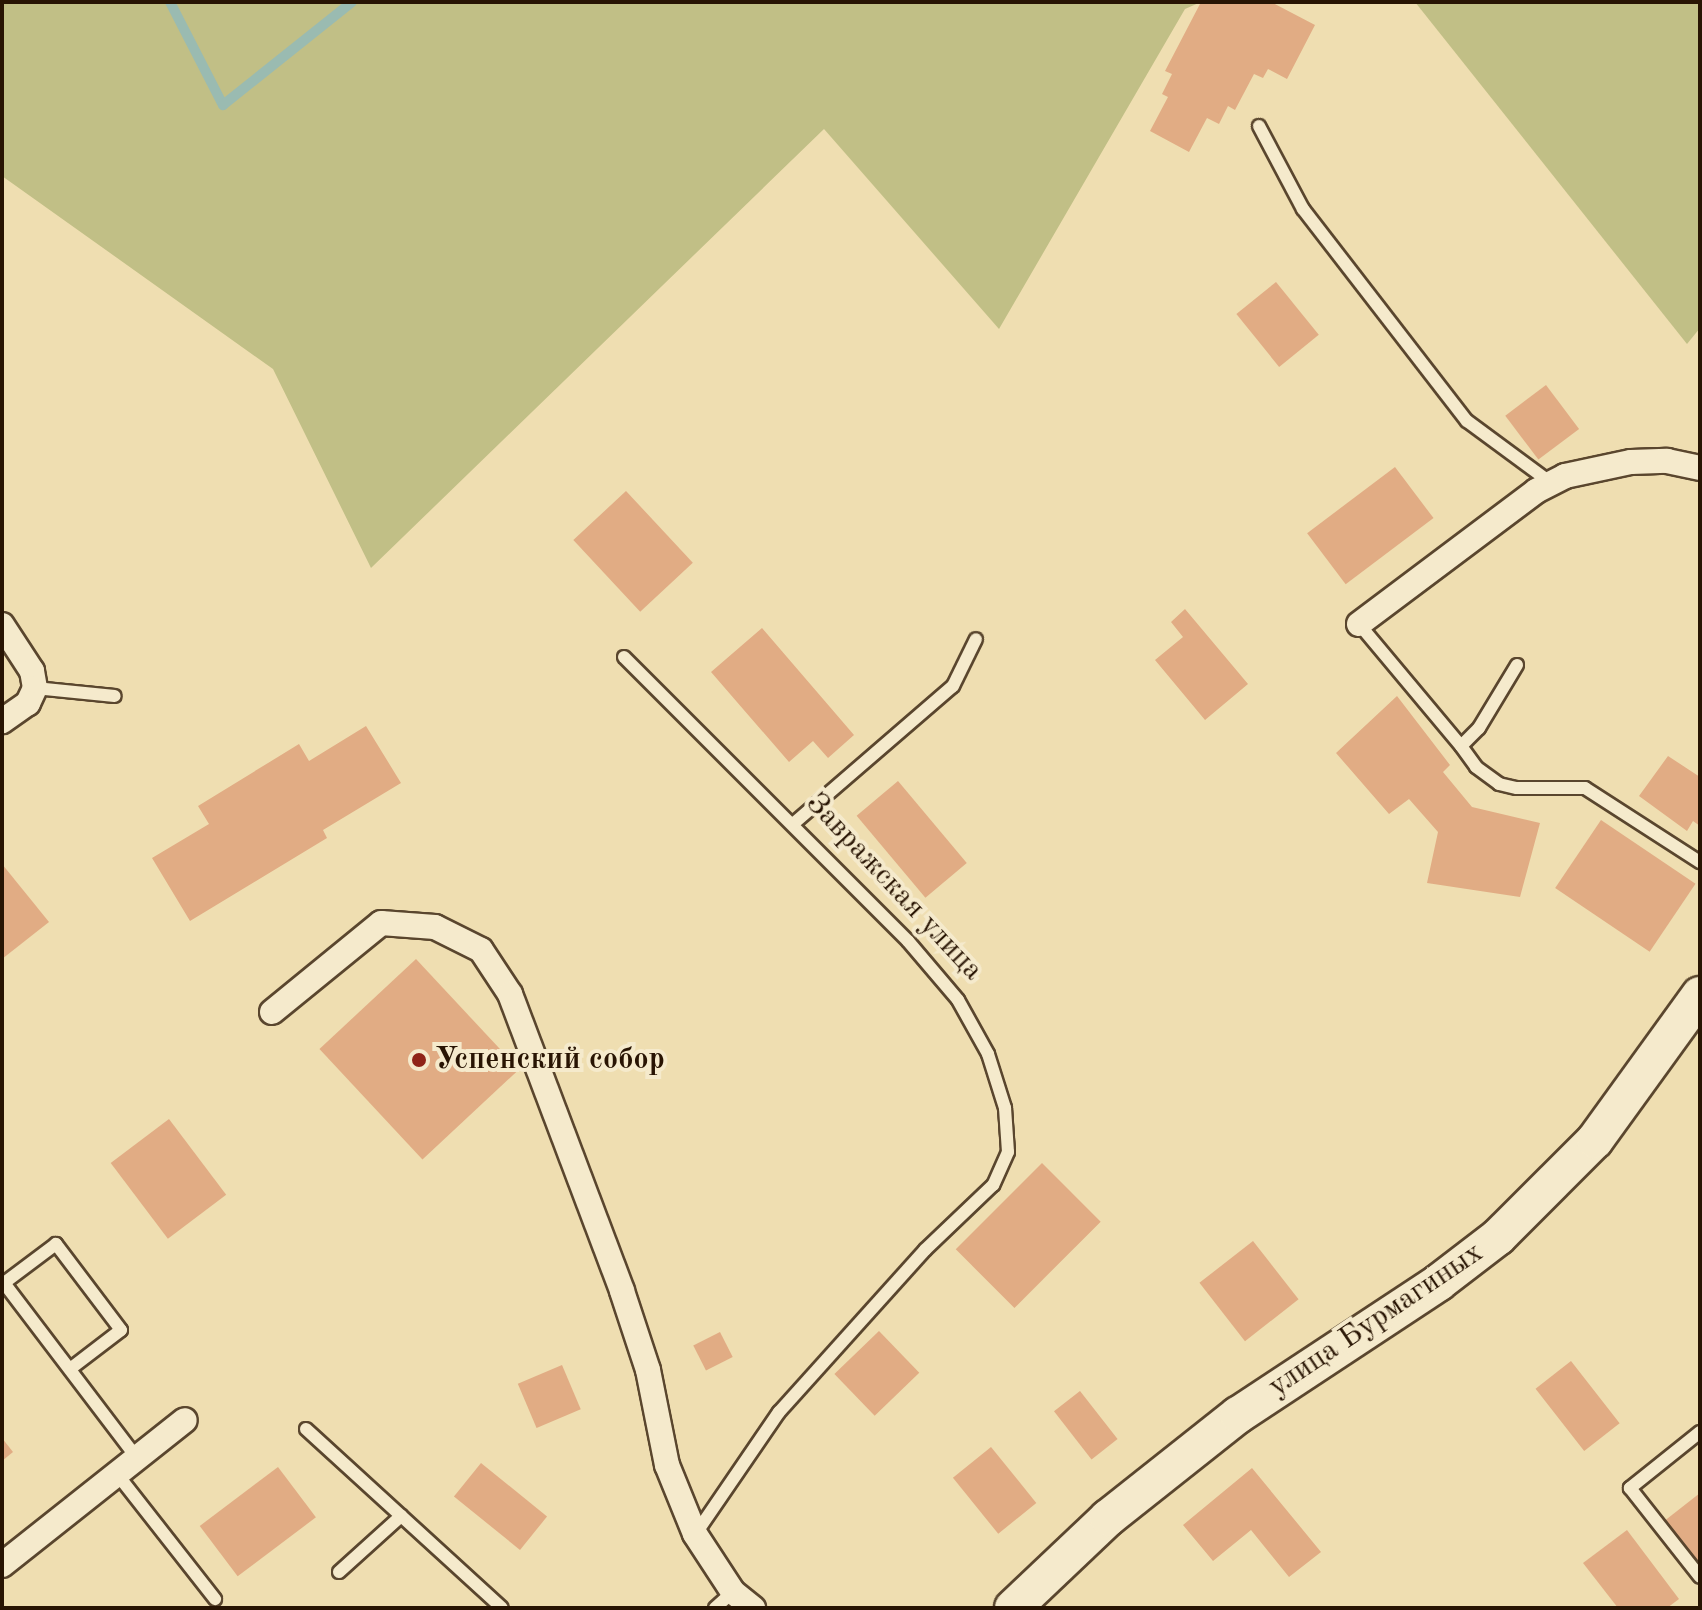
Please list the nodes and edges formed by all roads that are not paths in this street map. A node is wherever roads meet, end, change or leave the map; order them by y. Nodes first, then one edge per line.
1 (1259, 126) dead end
2 (1700, 468) edge
3 (1551, 483) junction
4 (1359, 624) joint
5 (2, 625) edge
6 (976, 639) dead end
7 (624, 657) dead end
8 (1517, 665) dead end
9 (35, 688) junction
10 (115, 696) dead end
11 (2, 721) edge
12 (1461, 746) junction
13 (793, 824) junction
14 (1700, 862) edge
15 (1700, 995) edge
16 (272, 1012) dead end
17 (70, 1369) junction
18 (185, 1420) dead end
19 (306, 1429) dead end
20 (1700, 1432) edge
21 (137, 1458) junction
22 (117, 1474) junction
23 (401, 1516) junction
24 (695, 1534) junction
25 (2, 1565) edge
26 (339, 1572) dead end
27 (1700, 1577) edge
28 (215, 1599) dead end
29 (724, 1600) edge
30 (502, 1608) edge
31 (753, 1608) edge
32 (1013, 1608) edge

1 - 3 lane
2 - 3 street
3 - 4 street
4 - 12 lane
5 - 9 street
6 - 13 lane
7 - 13 lane, Завражская улица
8 - 12 lane
9 - 10 lane
9 - 11 street
12 - 14 lane
13 - 24 lane, Завражская улица
15 - 32 street, улица Бурмагиных
16 - 24 street
17 - 17 lane
17 - 21 lane
18 - 21 street
19 - 23 lane
20 - 27 lane
21 - 22 street
22 - 25 street
22 - 28 lane
23 - 26 lane
23 - 30 lane
24 - 29 street
29 - 31 street

